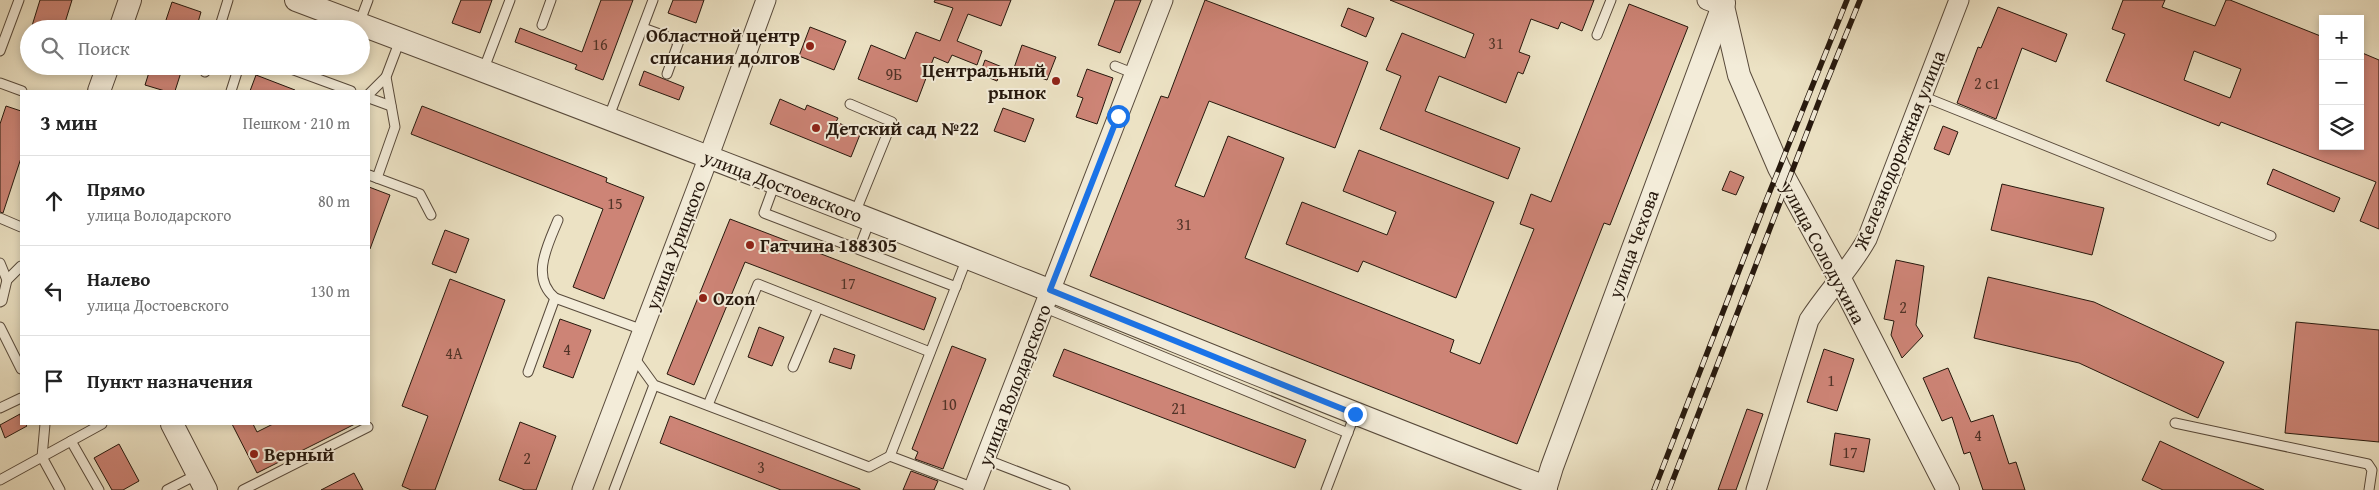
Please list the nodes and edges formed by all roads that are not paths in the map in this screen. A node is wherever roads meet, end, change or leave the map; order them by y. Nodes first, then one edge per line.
1 (19, 0) edge
2 (130, 0) edge
3 (228, 0) edge
4 (296, 0) edge
5 (368, 0) edge
6 (510, 0) edge
7 (551, 0) edge
8 (653, 0) edge
9 (766, 0) edge
10 (1162, 0) edge
11 (1611, 0) edge
12 (1959, 0) edge
13 (1718, 2) edge
14 (123, 20) edge
15 (222, 20) edge
16 (348, 20) edge
17 (360, 20) edge
18 (542, 24) dead end
19 (370, 28) edge
20 (643, 28) junction
21 (1597, 35) dead end
22 (400, 40) junction
23 (0, 51) edge
24 (1700, 64) junction
25 (1115, 66) dead end
26 (483, 71) junction
27 (666, 74) dead end
28 (1135, 74) junction
29 (105, 75) edge
30 (236, 75) edge
31 (308, 75) edge
32 (1739, 75) junction
33 (386, 77) junction
34 (0, 83) edge
35 (20, 90) edge
36 (99, 90) edge
37 (231, 90) edge
38 (348, 90) edge
39 (370, 93) edge
40 (1922, 96) junction
41 (370, 98) edge
42 (850, 104) dead end
43 (392, 106) junction
44 (608, 119) junction
45 (708, 157) junction
46 (373, 177) edge
47 (776, 183) junction
48 (431, 215) dead end
49 (862, 217) junction
50 (0, 218) edge
51 (558, 220) dead end
52 (20, 227) edge
53 (2271, 236) dead end
54 (859, 249) junction
55 (967, 258) junction
56 (0, 263) edge
57 (20, 267) edge
58 (1840, 279) junction
59 (7, 280) junction
60 (956, 287) junction
61 (555, 298) junction
62 (1047, 299) junction
63 (0, 302) edge
64 (818, 308) junction
65 (0, 327) edge
66 (643, 330) junction
67 (930, 352) junction
68 (633, 356) junction
69 (20, 367) edge
70 (794, 368) dead end
71 (528, 372) dead end
72 (654, 385) junction
73 (20, 398) edge
74 (708, 405) junction
75 (0, 408) edge
76 (2175, 423) dead end
77 (1351, 424) junction
78 (45, 425) edge
79 (100, 425) edge
80 (173, 425) edge
81 (368, 427) dead end
82 (71, 441) junction
83 (890, 456) junction
84 (42, 457) junction
85 (985, 459) junction
86 (0, 480) edge
87 (202, 482) edge
88 (586, 489) edge
89 (974, 489) edge
90 (1545, 489) edge
91 (60, 490) edge
92 (99, 490) edge
93 (167, 490) edge
94 (243, 490) edge
95 (614, 490) edge
96 (1065, 490) edge
97 (1326, 490) edge
98 (1756, 490) edge
99 (1948, 490) edge
100 (2369, 490) edge

1 - 23 lane
2 - 14 street
3 - 15 lane
4 - 16 street, улица Достоевского
5 - 17 lane
6 - 26 lane
7 - 18 lane
8 - 20 lane
9 - 45 street, улица Урицкого
10 - 28 street, улица Володарского
11 - 21 lane
12 - 40 street, Железнодорожная улица
13 - 24 street, улица Чехова
13 - 32 street, улица Солодухина
19 - 22 street, улица Достоевского
20 - 27 lane
20 - 44 lane
22 - 26 street, улица Достоевского
22 - 33 lane
24 - 32 street
24 - 90 street, улица Чехова
25 - 28 lane
26 - 44 street, улица Достоевского
28 - 62 street, улица Володарского
29 - 36 street
30 - 37 lane
31 - 38 lane
32 - 58 street, улица Солодухина
33 - 39 lane
33 - 43 lane
34 - 35 lane
40 - 53 lane
40 - 58 street, Железнодорожная улица
41 - 43 lane
42 - 49 lane
43 - 46 lane
44 - 45 street, улица Достоевского
45 - 47 street, улица Достоевского
45 - 66 street, улица Урицкого
46 - 48 lane
47 - 49 street, улица Достоевского
47 - 54 lane
49 - 54 lane
49 - 55 street, улица Достоевского
50 - 52 lane
51 - 61 lane
54 - 60 lane
55 - 60 lane
55 - 62 street, улица Достоевского
56 - 59 lane
57 - 59 lane
58 - 98 street, Железнодорожная улица
58 - 99 street, улица Солодухина
59 - 63 lane
60 - 67 lane
61 - 66 lane
61 - 71 lane
62 - 77 street, улица Достоевского
62 - 85 street, улица Володарского
64 - 67 lane
64 - 70 lane
64 - 74 lane
65 - 69 lane
66 - 68 street, улица Урицкого
67 - 83 lane
68 - 72 lane
68 - 88 street, улица Урицкого
72 - 74 lane
72 - 95 lane
73 - 75 lane
74 - 83 lane
76 - 100 lane
77 - 90 street, улица Достоевского
77 - 97 lane
78 - 84 lane
79 - 82 lane
80 - 87 street
81 - 94 lane
82 - 84 lane
82 - 92 lane
83 - 89 lane
84 - 86 lane
84 - 91 lane
85 - 89 street, улица Володарского
85 - 96 lane
87 - 93 lane

